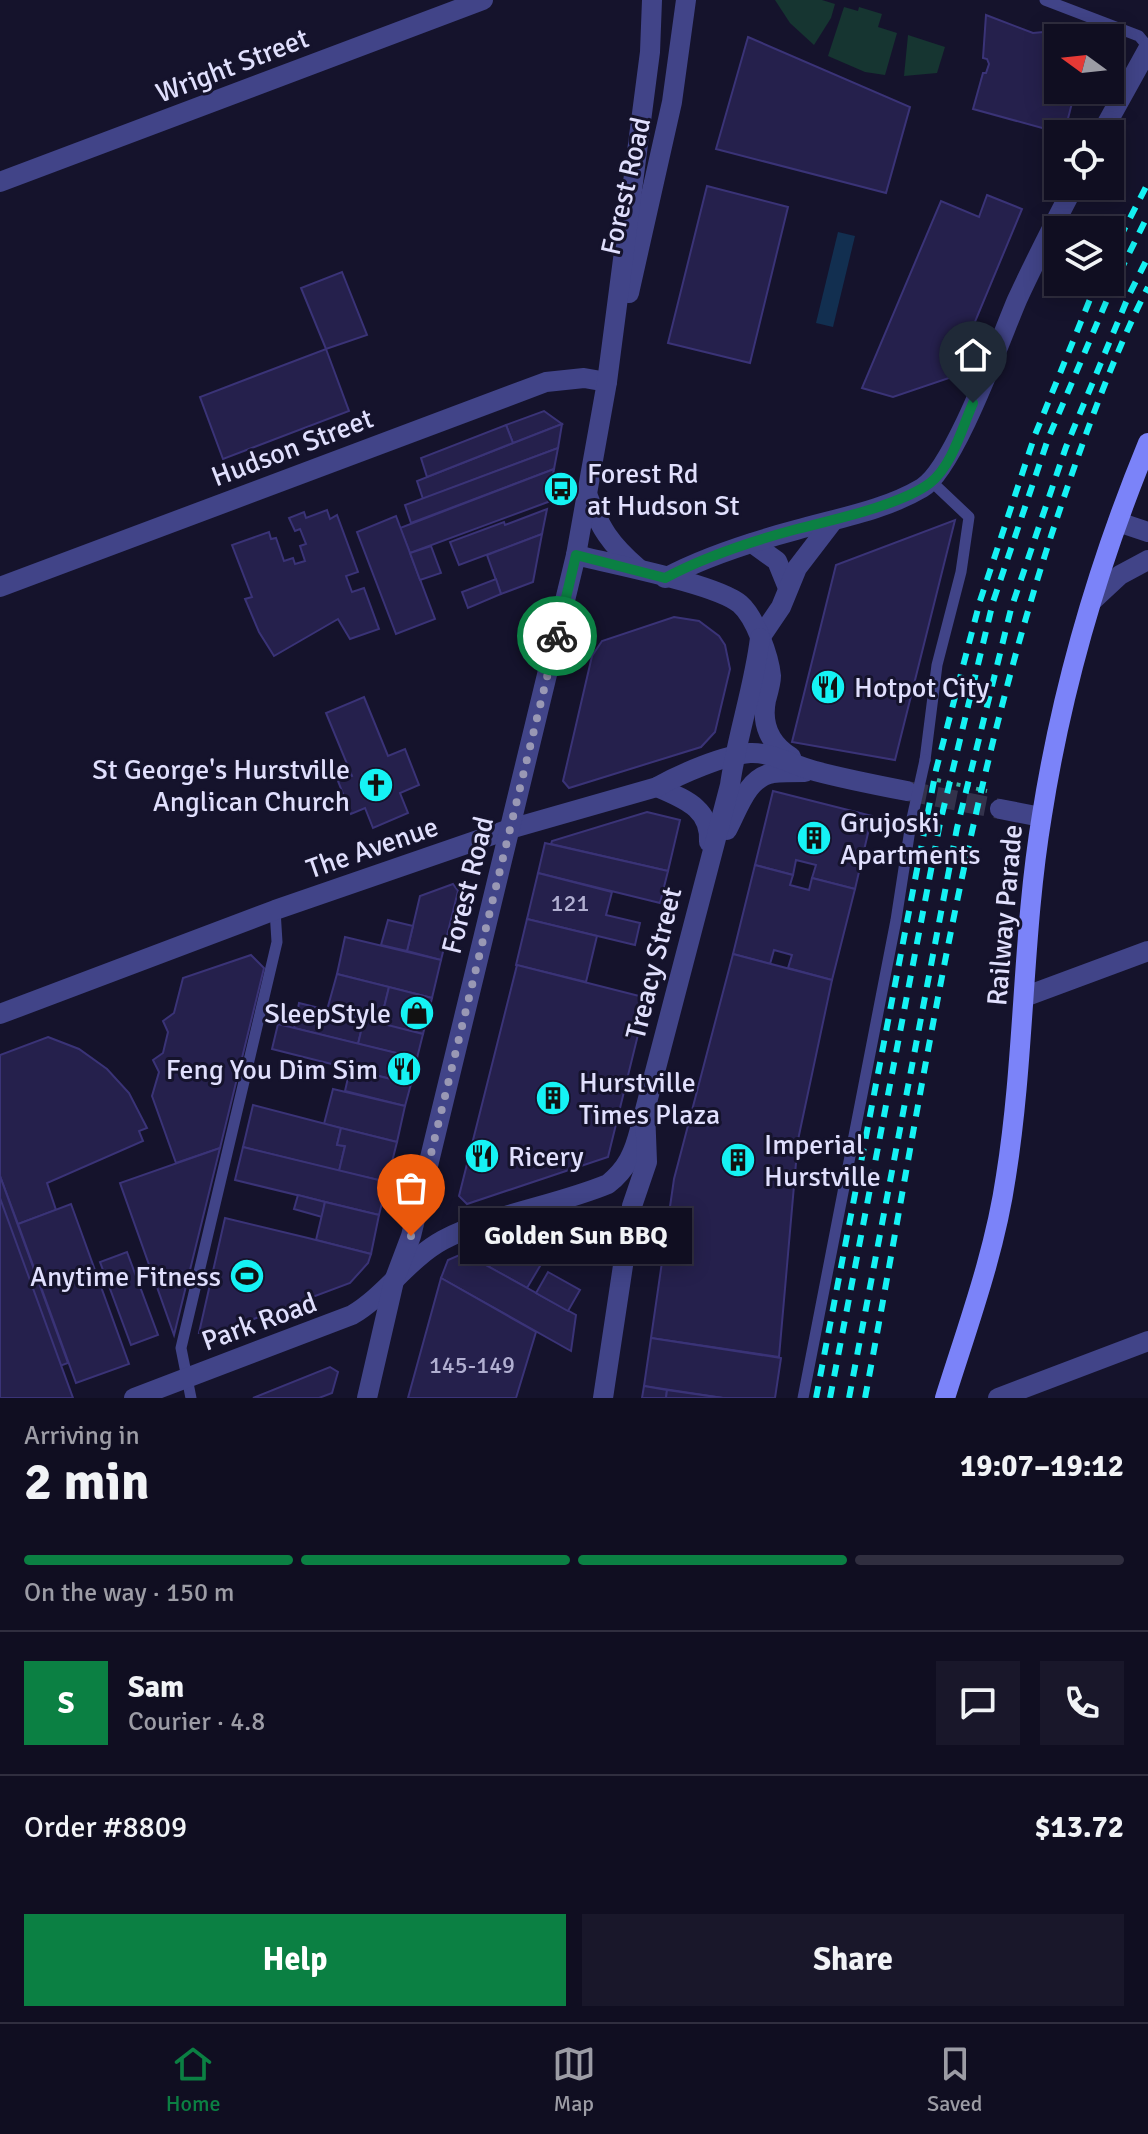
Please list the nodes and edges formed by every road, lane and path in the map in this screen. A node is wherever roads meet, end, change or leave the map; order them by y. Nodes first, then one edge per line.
1 (483, 0) edge
2 (652, 0) edge
3 (686, 0) edge
4 (1045, 0) edge
5 (1148, 48) edge
6 (1109, 120) edge
7 (0, 182) edge
8 (1067, 200) edge
9 (607, 382) junction
10 (1148, 443) edge
11 (932, 482) junction
12 (587, 494) junction
13 (833, 521) junction
14 (1118, 522) junction
15 (1148, 532) edge
16 (752, 543) junction
17 (576, 555) junction
18 (1148, 560) edge
19 (641, 572) junction
20 (665, 578) junction
21 (0, 587) edge
22 (788, 588) junction
23 (1092, 601) junction
24 (760, 638) junction
25 (734, 756) junction
26 (813, 771) junction
27 (927, 777) dead end
28 (657, 787) junction
29 (907, 791) tunnel mouth
30 (998, 801) joint
31 (1041, 817) junction
32 (510, 829) junction
33 (708, 861) junction
34 (275, 910) junction
35 (1148, 951) edge
36 (1024, 997) junction
37 (0, 1014) edge
38 (645, 1110) junction
39 (394, 1281) junction
40 (1148, 1341) edge
41 (187, 1377) junction
42 (134, 1398) edge
43 (191, 1398) edge
44 (367, 1398) edge
45 (603, 1398) edge
46 (803, 1398) edge
47 (945, 1398) edge
48 (998, 1398) edge

1 - 7 street, Wright Street
2 - 9 street, Forest Road
3 - 9 street, Forest Road
4 - 5 lane
5 - 6 street
8 - 11 street
9 - 12 street, Forest Road
9 - 21 street, Hudson Street
10 - 14 main road, Railway Parade
11 - 13 street
11 - 46 lane, bridge
12 - 17 street, Forest Road
12 - 19 street
13 - 16 street
13 - 22 street
14 - 15 street
14 - 23 main road, Railway Parade
16 - 20 street
16 - 22 street
17 - 19 street
17 - 32 street, Forest Road
18 - 23 street
19 - 20 street
20 - 24 street
22 - 24 street
23 - 31 main road, Railway Parade
24 - 25 street, Treacy Street
24 - 26 street
25 - 26 street, The Avenue
25 - 28 street, The Avenue
25 - 33 street, Treacy Street
26 - 29 street, The Avenue
26 - 33 street
27 - 30 path
28 - 32 street, The Avenue
28 - 33 street
30 - 31 street
31 - 36 main road, Railway Parade
32 - 34 street, The Avenue
32 - 39 street, Forest Road
33 - 38 street, Treacy Street
34 - 37 street, The Avenue
34 - 41 lane
35 - 36 street
36 - 47 main road, Railway Parade
38 - 39 street, Park Road
38 - 45 street, Treacy Street
39 - 41 street, Park Road
39 - 44 street, Forest Road
40 - 48 street
41 - 42 street, Park Road
41 - 43 lane

